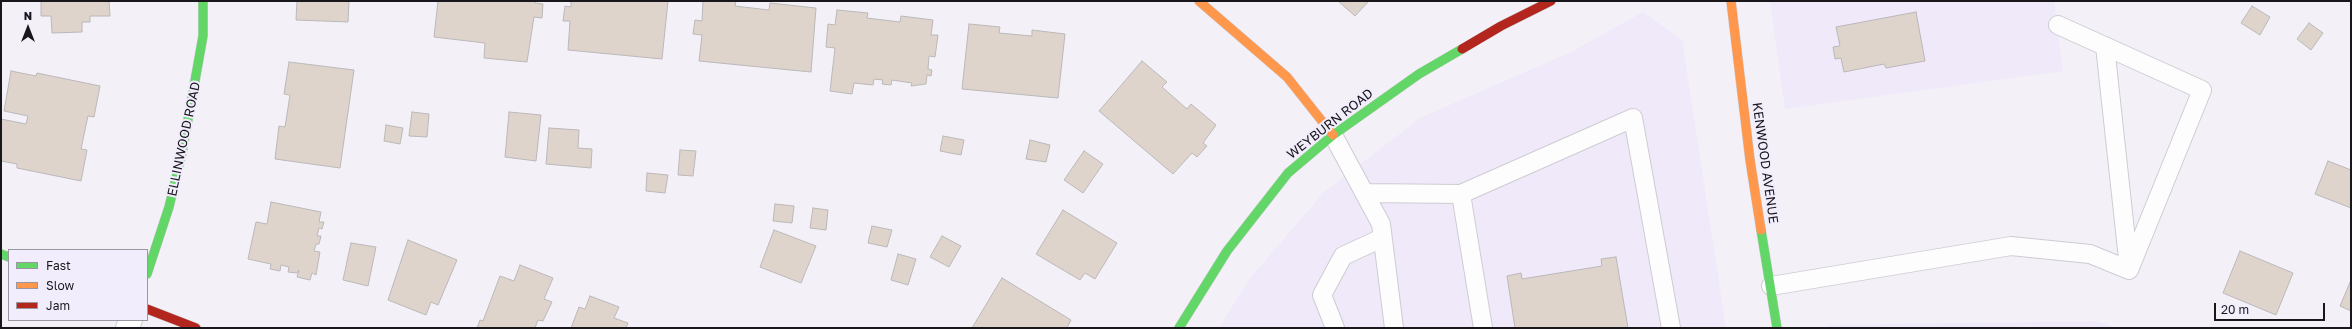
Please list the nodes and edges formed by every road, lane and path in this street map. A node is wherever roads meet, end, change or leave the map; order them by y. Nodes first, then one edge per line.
1 (202, 1) edge
2 (1199, 1) edge
3 (1551, 1) edge
4 (1731, 1) edge
5 (2058, 26) dead end
6 (2105, 46) junction
7 (1333, 135) junction
8 (1364, 193) junction
9 (1461, 194) junction
10 (1382, 238) junction
11 (2129, 270) junction
12 (148, 271) edge
13 (1771, 286) junction
14 (148, 309) edge
15 (196, 328) edge
16 (1179, 328) edge
17 (1335, 328) edge
18 (1394, 328) edge
19 (1483, 328) edge
20 (1671, 328) edge
21 (1777, 328) edge

1 - 12 street, ELLINWOOD ROAD
2 - 7 street
3 - 7 street, WEYBURN ROAD
4 - 13 street, KENWOOD AVENUE
5 - 6 lane
6 - 11 lane
6 - 11 lane
7 - 8 lane
7 - 16 street, WEYBURN ROAD
8 - 9 lane
8 - 10 lane
9 - 19 lane
9 - 20 lane
10 - 17 lane
10 - 18 lane
11 - 13 lane
13 - 21 street, KENWOOD AVENUE
14 - 15 street

